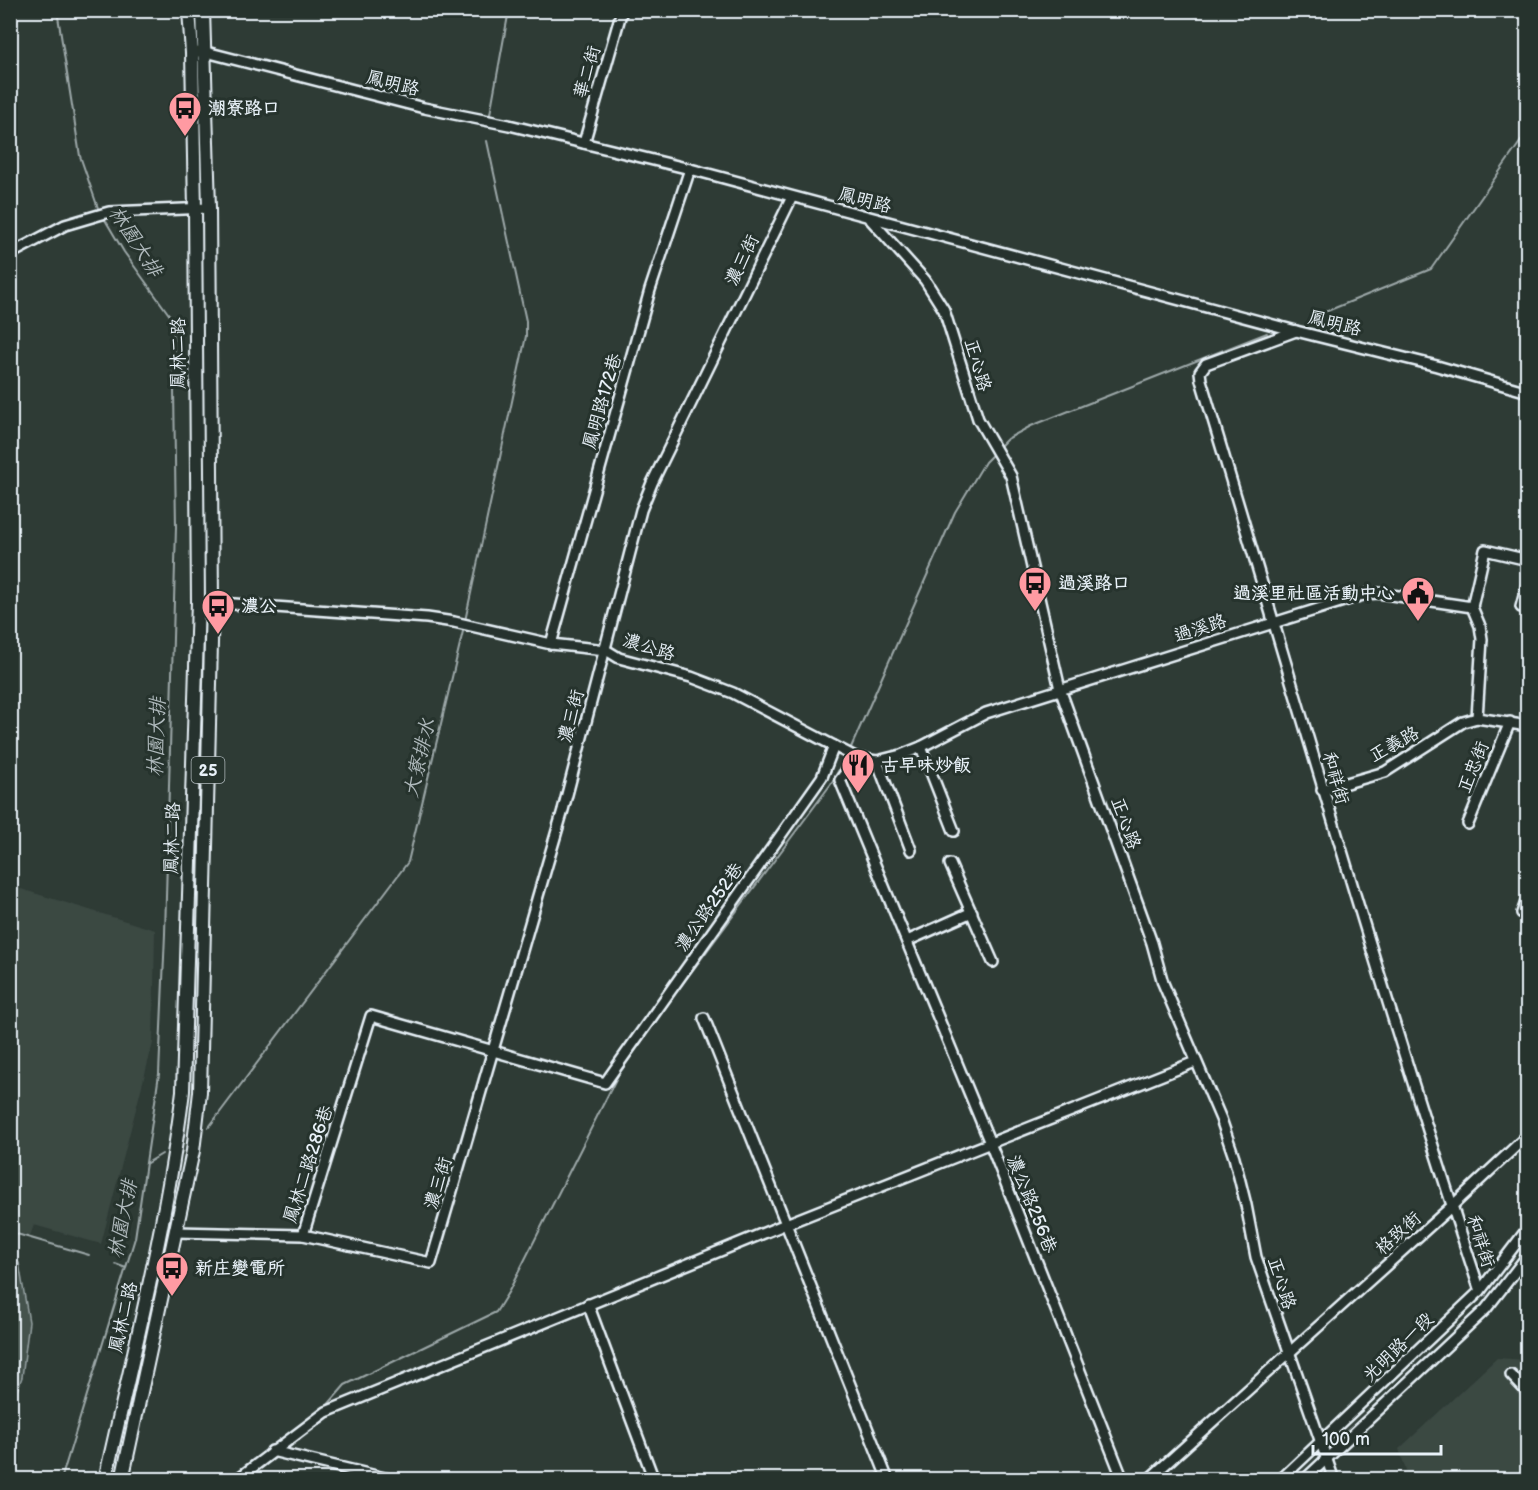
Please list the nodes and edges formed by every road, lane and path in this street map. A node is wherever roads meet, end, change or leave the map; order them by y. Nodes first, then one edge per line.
1 (189, 10) edge
2 (204, 10) edge
3 (622, 10) edge
4 (206, 52) junction
5 (192, 53) junction
6 (584, 143) junction
7 (690, 169) junction
8 (792, 197) junction
9 (195, 208) junction
10 (209, 208) junction
11 (869, 218) junction
12 (10, 254) edge
13 (1296, 331) junction
14 (1527, 392) edge
15 (1527, 560) edge
16 (1527, 581) edge
17 (198, 602) junction
18 (212, 602) junction
19 (1472, 607) junction
20 (1521, 607) dead end
21 (1274, 622) junction
22 (550, 644) junction
23 (606, 650) junction
24 (1060, 689) junction
25 (1477, 718) junction
26 (1510, 722) junction
27 (1527, 726) edge
28 (834, 746) junction
29 (921, 747) junction
30 (851, 755) junction
31 (878, 761) junction
32 (1322, 790) junction
33 (1468, 824) dead end
34 (954, 831) dead end
35 (911, 850) dead end
36 (951, 864) dead end
37 (1527, 896) edge
38 (972, 912) junction
39 (1522, 913) dead end
40 (907, 942) junction
41 (993, 962) dead end
42 (704, 1018) dead end
43 (494, 1052) junction
44 (1195, 1062) junction
45 (1527, 1135) edge
46 (990, 1143) junction
47 (1452, 1206) junction
48 (786, 1224) junction
49 (1527, 1228) edge
50 (176, 1232) junction
51 (303, 1235) junction
52 (1527, 1255) edge
53 (1480, 1291) junction
54 (588, 1304) junction
55 (1289, 1353) junction
56 (1511, 1375) dead end
57 (1527, 1393) edge
58 (1321, 1442) junction
59 (272, 1451) junction
60 (1327, 1459) junction
61 (105, 1479) edge
62 (122, 1479) edge
63 (236, 1479) edge
64 (393, 1479) edge
65 (654, 1479) edge
66 (888, 1479) edge
67 (1123, 1479) edge
68 (1148, 1479) edge
69 (1280, 1479) edge
70 (1304, 1479) edge
71 (1334, 1479) edge

1 - 5 main road, 鳳林二路 / 25
2 - 4 main road, 鳳林二路 / 25
3 - 6 street, 華二街
4 - 5 street, 鳳明路
4 - 6 street, 鳳明路
4 - 10 main road, 鳳林二路 / 25
5 - 9 main road, 鳳林二路 / 25
6 - 7 street, 鳳明路
7 - 8 street, 鳳明路
7 - 22 street, 鳳明路172巷
8 - 11 street, 鳳明路
8 - 23 street, 濃三街
9 - 10 street
9 - 12 street
9 - 17 main road, 鳳林二路 / 25
10 - 18 main road, 鳳林二路 / 25
11 - 13 street, 鳳明路
11 - 24 street, 正心路
13 - 14 street, 鳳明路
13 - 21 street, 和祥街
15 - 19 street
16 - 20 street
17 - 18 street, 濃公路
17 - 61 main road, 鳳林二路 / 25
18 - 22 street, 濃公路
18 - 50 main road, 鳳林二路 / 25
19 - 21 street, 過溪路
19 - 25 street
21 - 24 street, 過溪路
21 - 32 street, 和祥街
22 - 23 street, 濃公路
23 - 28 street, 濃公路
23 - 43 street, 濃三街
24 - 29 street, 濃公路
24 - 44 street, 正心路
25 - 26 street
25 - 32 street, 正義路
26 - 27 street
26 - 33 street, 正忠街
28 - 30 street, 濃公路
28 - 43 street, 濃公路252巷
29 - 31 street, 濃公路
29 - 34 street
30 - 31 street, 濃公路
30 - 40 street, 濃公路256巷
31 - 35 street
32 - 47 street, 和祥街
36 - 38 street
37 - 39 street
38 - 40 street
38 - 41 street
40 - 46 street, 濃公路256巷
42 - 48 street
43 - 51 street, 濃三街
43 - 51 street, 鳳林二路286巷
44 - 46 street
44 - 55 street, 正心路
45 - 47 street, 格致街
46 - 48 street
46 - 67 street, 濃公路256巷
47 - 53 street, 和祥街
47 - 55 street, 格致街
48 - 54 street
48 - 66 street
49 - 53 street, 光明路一段
50 - 51 street, 鳳林二路286巷
50 - 62 main road, 鳳林二路 / 25
52 - 60 street, 光明路一段
53 - 58 street, 光明路一段
54 - 59 street
54 - 65 street
55 - 58 street, 正心路
55 - 68 street, 格致街
56 - 57 street
58 - 60 street, 正心路
58 - 69 street, 光明路一段
59 - 63 street
59 - 64 street
60 - 70 street, 光明路一段
60 - 71 street, 正心路

